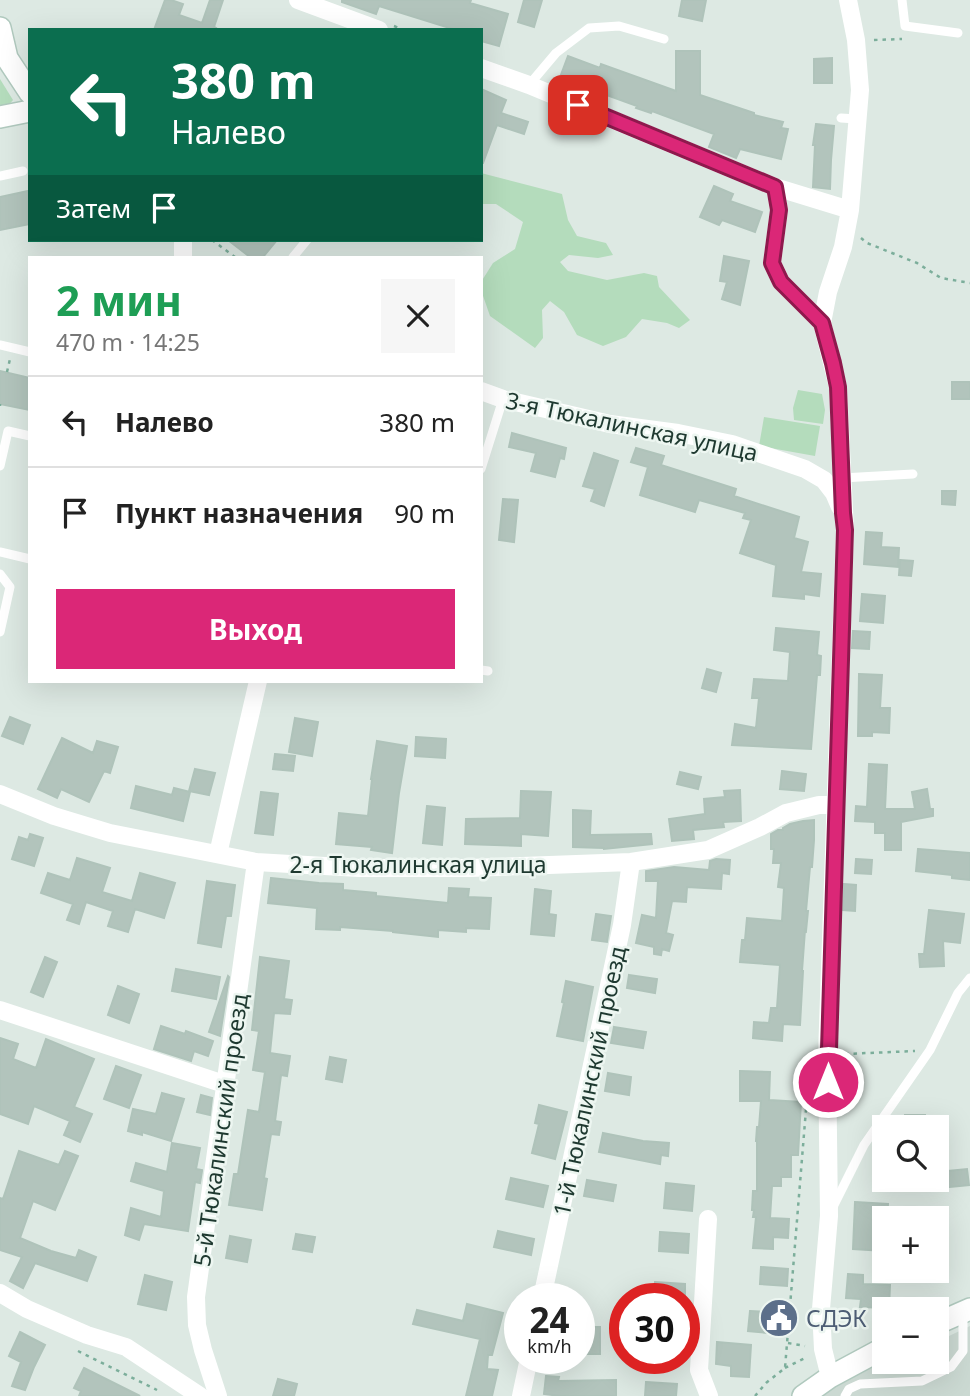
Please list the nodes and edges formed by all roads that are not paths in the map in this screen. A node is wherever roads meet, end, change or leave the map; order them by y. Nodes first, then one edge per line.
1 (298, 0) edge
2 (848, 0) edge
3 (902, 0) edge
4 (0, 28) edge
5 (374, 28) edge
6 (958, 33) dead end
7 (664, 39) dead end
8 (483, 69) edge
9 (528, 85) junction
10 (28, 90) edge
11 (28, 111) edge
12 (0, 117) edge
13 (23, 171) dead end
14 (0, 176) edge
15 (775, 187) junction
16 (848, 218) junction
17 (305, 242) edge
18 (294, 256) edge
19 (822, 323) junction
20 (0, 345) edge
21 (28, 352) edge
22 (483, 392) edge
23 (503, 399) junction
24 (28, 436) edge
25 (483, 463) edge
26 (0, 466) edge
27 (913, 474) dead end
28 (842, 478) junction
29 (843, 513) junction
30 (0, 552) edge
31 (28, 559) edge
32 (0, 574) edge
33 (0, 632) edge
34 (258, 683) edge
35 (0, 794) edge
36 (836, 805) junction
37 (218, 855) junction
38 (256, 862) junction
39 (631, 862) junction
40 (970, 978) edge
41 (0, 1010) edge
42 (227, 1085) junction
43 (829, 1216) junction
44 (708, 1219) dead end
45 (545, 1283) edge
46 (0, 1293) edge
47 (967, 1310) edge
48 (949, 1318) edge
49 (872, 1354) edge
50 (526, 1374) edge
51 (830, 1377) junction
52 (200, 1396) edge
53 (218, 1396) edge
54 (521, 1396) edge
55 (709, 1396) edge
56 (803, 1396) edge
57 (845, 1396) edge

1 - 5 street
2 - 16 street
3 - 6 lane
4 - 10 street
7 - 9 lane
8 - 9 street
9 - 15 street
11 - 12 street
13 - 14 lane
15 - 16 street
15 - 19 street
16 - 19 street
17 - 18 lane
19 - 28 street
20 - 21 lane
22 - 23 street, 3-я Тюкалинская улица
23 - 25 lane
23 - 29 street, 3-я Тюкалинская улица
24 - 26 lane
27 - 28 lane
28 - 29 street
29 - 36 street
30 - 31 lane
32 - 33 lane
34 - 37 street
35 - 37 street, 2-я Тюкалинская улица
36 - 39 street, 2-я Тюкалинская улица
36 - 43 street
37 - 38 street, 2-я Тюкалинская улица
38 - 39 street, 2-я Тюкалинская улица
38 - 42 street, 5-й Тюкалинский проезд
39 - 45 street, 1-й Тюкалинский проезд
40 - 43 lane
41 - 42 street
42 - 53 street, 5-й Тюкалинский проезд
43 - 51 street
44 - 55 street
46 - 52 street
47 - 48 street
47 - 57 lane
49 - 51 street
50 - 54 street
51 - 56 street

